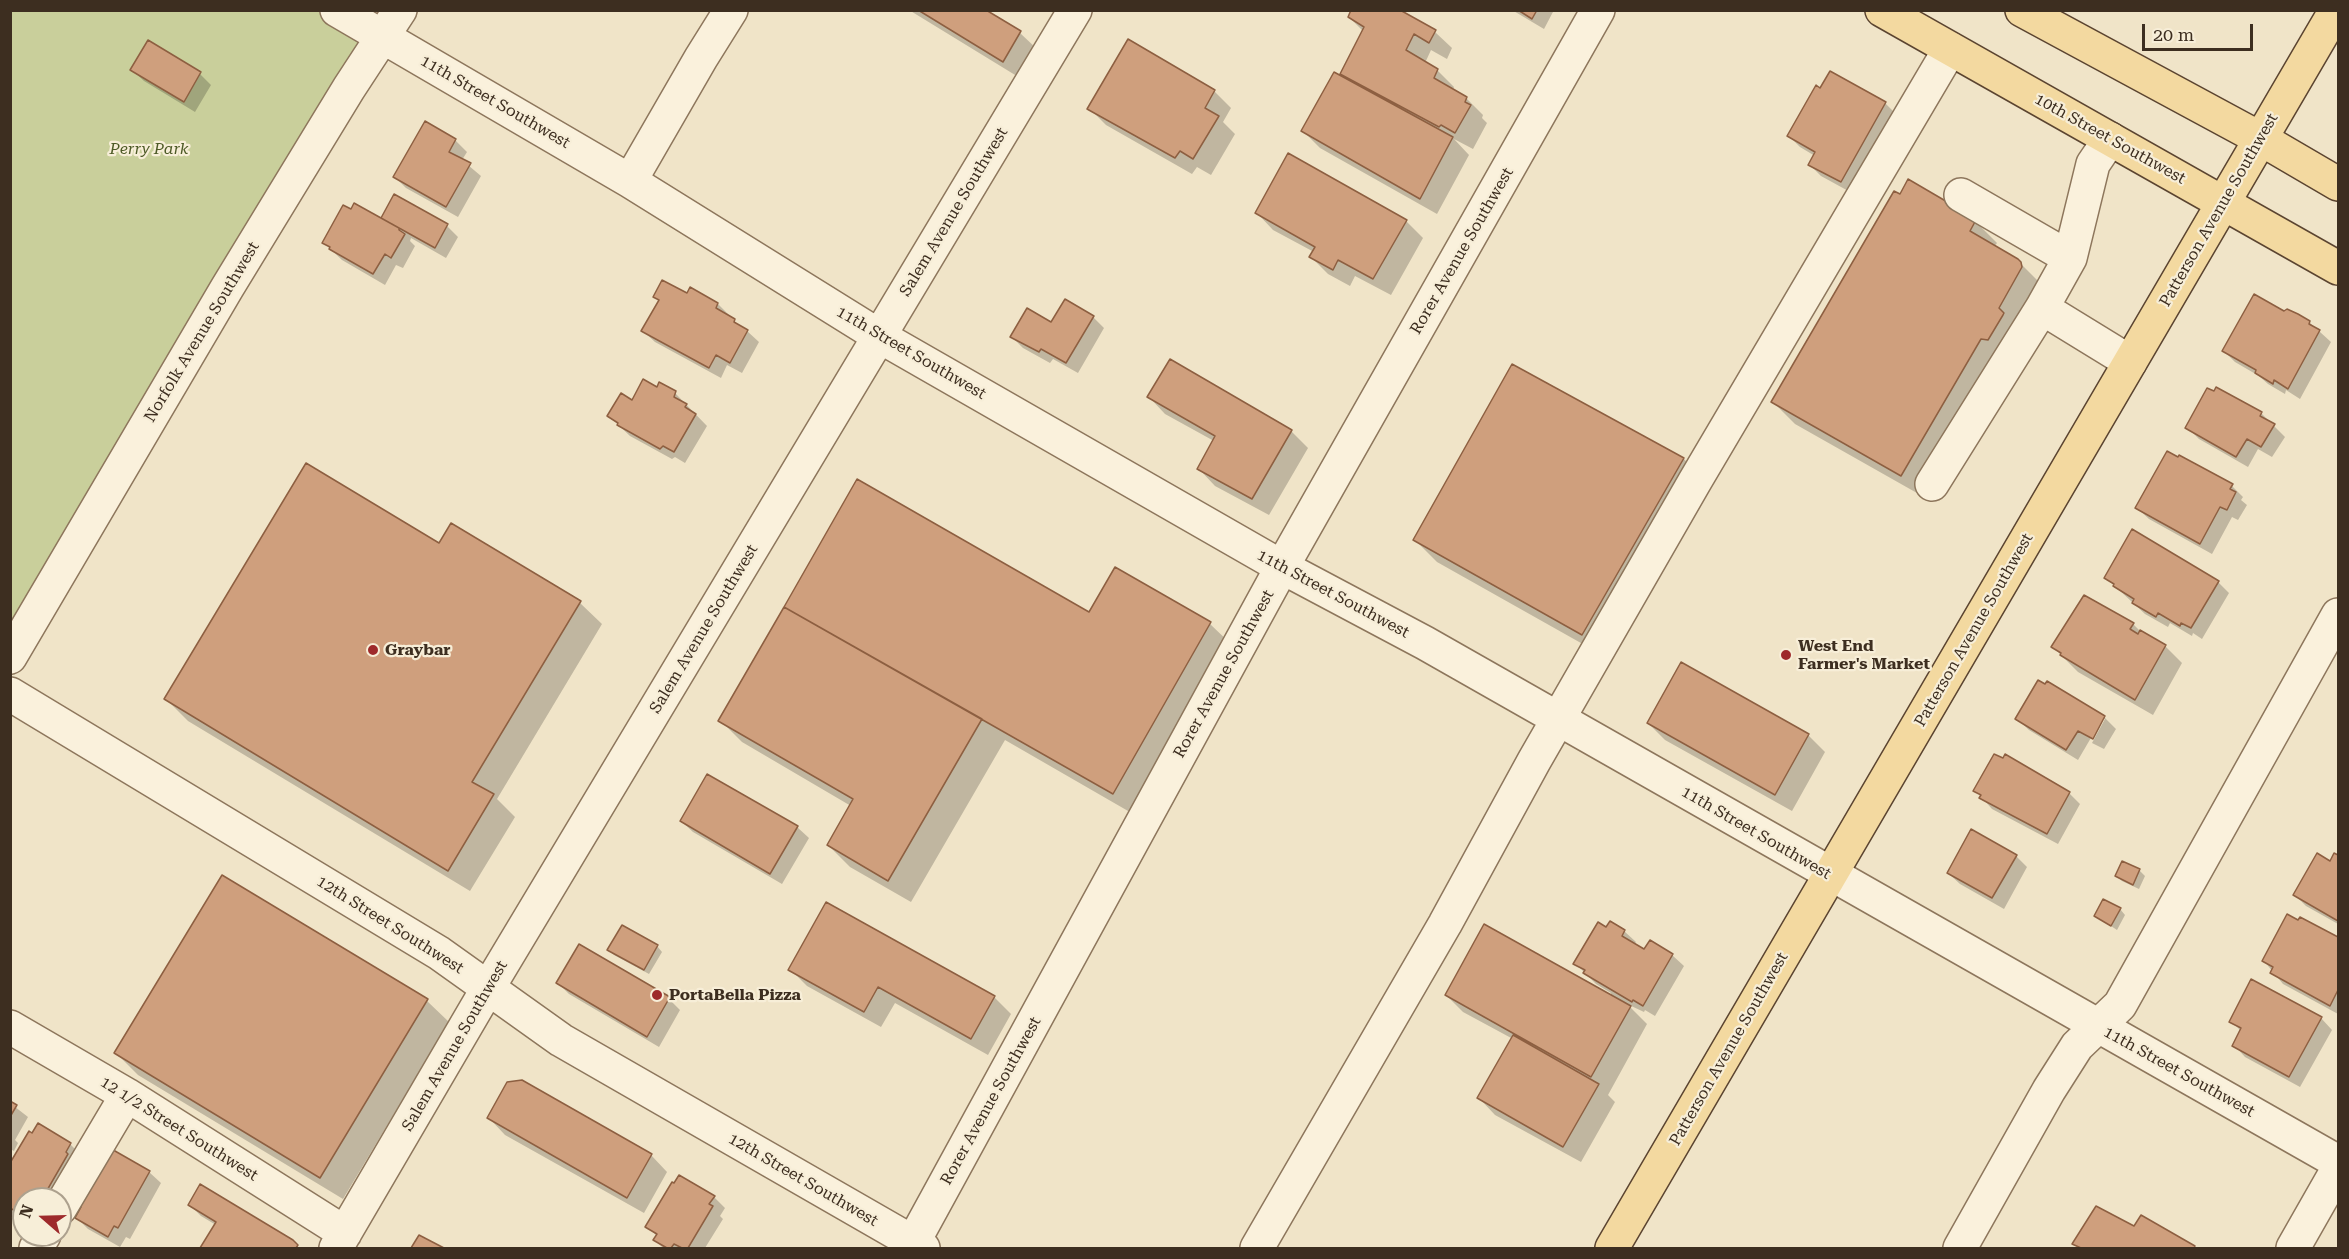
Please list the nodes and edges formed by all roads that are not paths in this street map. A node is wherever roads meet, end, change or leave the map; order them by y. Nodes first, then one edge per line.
1 (337, 10) edge
2 (731, 10) edge
3 (1075, 10) edge
4 (1598, 10) edge
5 (1882, 10) edge
6 (2022, 10) edge
7 (2336, 10) edge
8 (392, 24) edge
9 (1950, 49) junction
10 (2110, 139) junction
11 (2261, 139) junction
12 (630, 181) junction
13 (2338, 184) edge
14 (1961, 195) dead end
15 (2224, 202) junction
16 (2070, 258) junction
17 (2338, 268) edge
18 (2043, 308) junction
19 (879, 336) junction
20 (2130, 362) junction
21 (1932, 484) dead end
22 (1282, 567) junction
23 (2338, 615) edge
24 (10, 657) edge
25 (10, 694) edge
26 (1559, 719) junction
27 (1830, 875) junction
28 (488, 988) junction
29 (10, 1027) edge
30 (2098, 1027) junction
31 (127, 1095) junction
32 (2338, 1162) edge
33 (2338, 1170) edge
34 (72, 1188) edge
35 (341, 1241) edge
36 (915, 1247) edge
37 (1257, 1248) edge
38 (1612, 1248) edge
39 (1960, 1248) edge
40 (2293, 1248) edge

1 - 8 street, 11th Street Southwest
2 - 12 street
3 - 19 street, Salem Avenue Southwest
4 - 22 street, Rorer Avenue Southwest
5 - 9 main road, 10th Street Southwest
6 - 11 main road
7 - 11 main road, Patterson Avenue Southwest
8 - 12 street, 11th Street Southwest
8 - 24 street, Norfolk Avenue Southwest
9 - 10 main road, 10th Street Southwest
9 - 26 street
10 - 15 main road, 10th Street Southwest
10 - 16 street
11 - 13 main road
11 - 15 main road, Patterson Avenue Southwest
12 - 19 street, 11th Street Southwest
14 - 16 street
15 - 17 main road, 10th Street Southwest
15 - 20 main road, Patterson Avenue Southwest
16 - 18 street
18 - 20 street
18 - 21 street
19 - 22 street, 11th Street Southwest
19 - 28 street, Salem Avenue Southwest
20 - 27 main road, Patterson Avenue Southwest
22 - 26 street, 11th Street Southwest
22 - 36 street, Rorer Avenue Southwest
23 - 30 street
25 - 28 street, 12th Street Southwest
26 - 27 street, 11th Street Southwest
26 - 37 street
27 - 30 street, 11th Street Southwest
27 - 38 main road, Patterson Avenue Southwest
28 - 35 street, Salem Avenue Southwest
28 - 36 street, 12th Street Southwest
29 - 31 street, 12 1/2 Street Southwest
30 - 32 street, 11th Street Southwest
30 - 39 street
31 - 34 street
31 - 35 street, 12 1/2 Street Southwest
33 - 40 street

